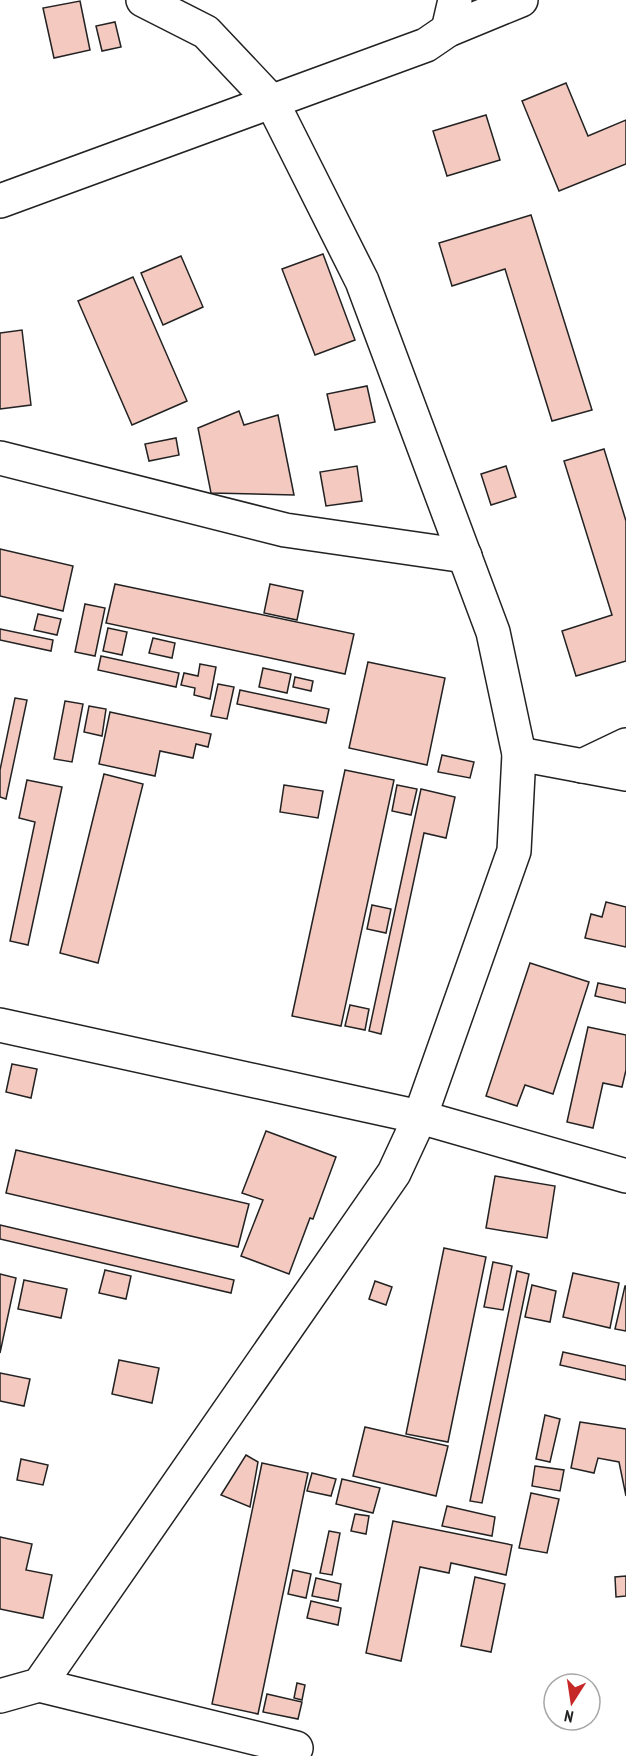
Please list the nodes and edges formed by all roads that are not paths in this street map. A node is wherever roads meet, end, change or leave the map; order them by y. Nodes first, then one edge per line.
1 (143, 0) edge
2 (521, 0) edge
3 (452, 15) edge
4 (272, 102) junction
5 (0, 201) edge
6 (0, 458) edge
7 (465, 556) junction
8 (626, 745) edge
9 (519, 754) junction
10 (582, 766) junction
11 (626, 774) edge
12 (0, 1026) edge
13 (420, 1117) junction
14 (626, 1176) edge
15 (39, 1685) junction
16 (0, 1696) edge
17 (296, 1748) dead end

1 - 4 street
2 - 3 street
3 - 4 street
4 - 5 street
4 - 7 street
6 - 7 street
7 - 9 street
8 - 10 street
9 - 10 street
9 - 13 street
10 - 11 street
12 - 13 street
13 - 14 street
13 - 15 street
15 - 16 street
15 - 17 street

